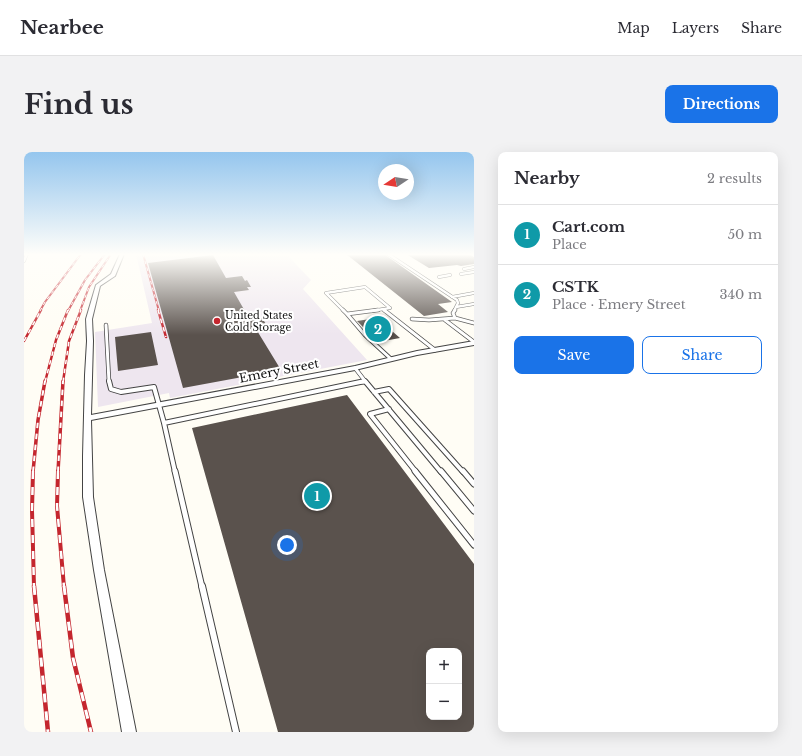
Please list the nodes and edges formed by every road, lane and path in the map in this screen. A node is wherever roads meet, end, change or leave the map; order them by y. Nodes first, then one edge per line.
1 (104, 281) edge
2 (428, 281) edge
3 (474, 293) edge
4 (452, 297) junction
5 (474, 304) edge
6 (456, 307) junction
7 (383, 309) junction
8 (346, 314) junction
9 (456, 318) junction
10 (412, 319) dead end
11 (445, 320) junction
12 (474, 323) edge
13 (106, 324) dead end
14 (474, 342) edge
15 (435, 350) junction
16 (391, 360) junction
17 (355, 368) junction
18 (365, 381) junction
19 (374, 392) junction
20 (159, 405) junction
21 (389, 409) junction
22 (88, 418) junction
23 (164, 423) junction
24 (474, 484) edge
25 (474, 511) edge
26 (474, 545) edge
27 (129, 732) edge
28 (236, 732) edge

1 - 22 street
2 - 4 lane
3 - 4 lane
4 - 6 lane
5 - 6 lane
6 - 9 lane
7 - 8 lane
7 - 8 lane
7 - 15 lane
8 - 16 lane
9 - 11 lane
9 - 12 lane
10 - 11 lane
11 - 14 lane
13 - 20 lane
14 - 15 street, Emery Street
15 - 16 street, Emery Street
16 - 17 street, Emery Street
17 - 18 lane
17 - 20 street, Emery Street
18 - 19 lane
18 - 23 lane
19 - 21 lane
19 - 24 lane
20 - 22 street, Emery Street
20 - 23 lane
21 - 25 lane
21 - 26 lane
22 - 27 street
23 - 28 lane

